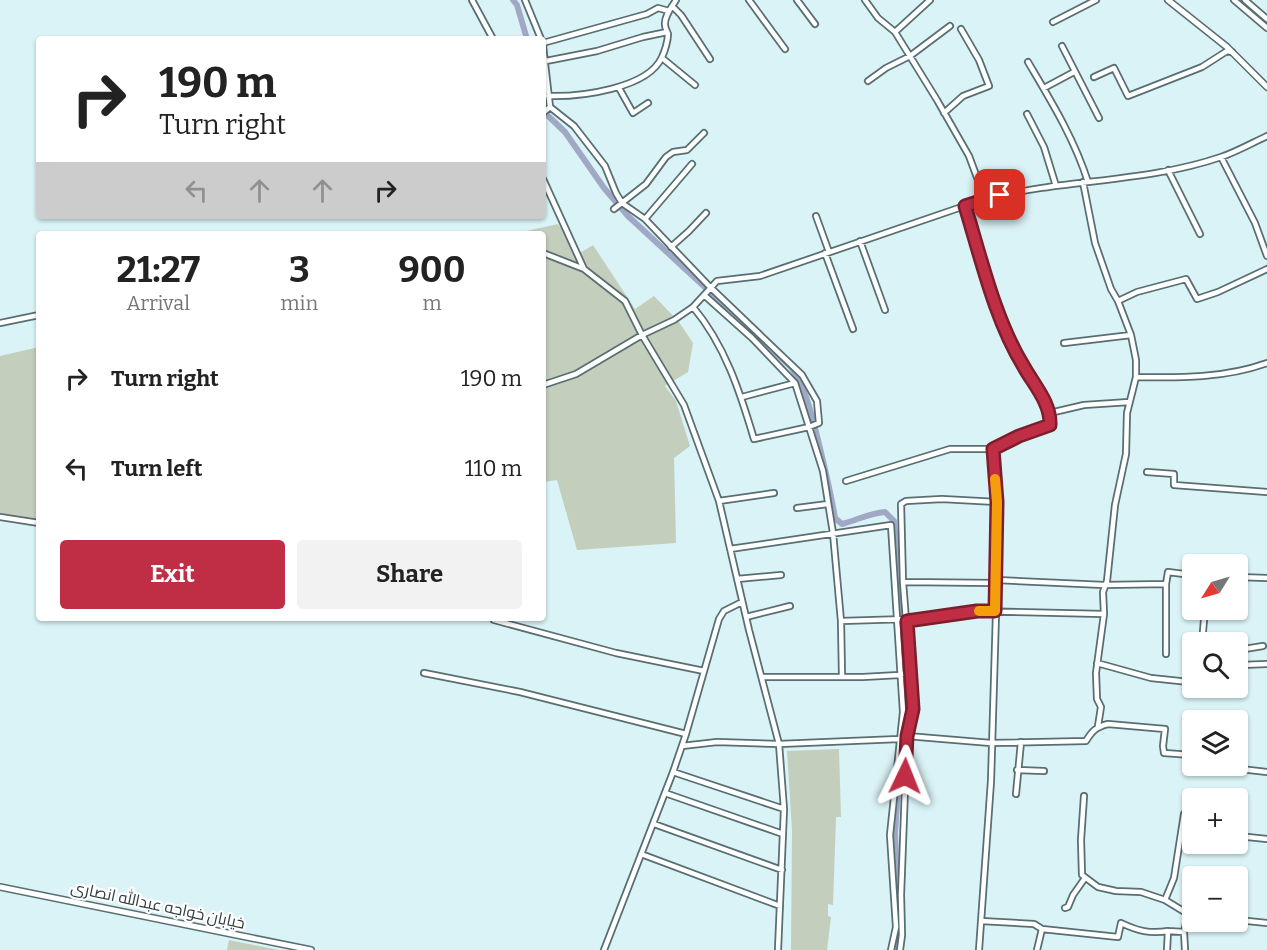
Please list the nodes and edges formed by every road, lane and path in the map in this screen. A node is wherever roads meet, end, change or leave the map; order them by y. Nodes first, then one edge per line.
1 (472, 0) edge
2 (525, 0) edge
3 (676, 0) edge
4 (749, 0) edge
5 (797, 0) edge
6 (865, 0) edge
7 (930, 0) edge
8 (1096, 0) edge
9 (1168, 0) edge
10 (1234, 0) edge
11 (1245, 0) edge
12 (672, 6) junction
13 (669, 11) junction
14 (1267, 19) edge
15 (1053, 22) dead end
16 (816, 24) dead end
17 (950, 26) dead end
18 (1267, 28) edge
19 (961, 29) dead end
20 (667, 32) junction
21 (895, 32) junction
22 (491, 36) edge
23 (540, 36) edge
24 (546, 44) edge
25 (1062, 46) dead end
26 (784, 49) dead end
27 (1232, 52) junction
28 (910, 56) junction
29 (662, 58) junction
30 (710, 58) dead end
31 (546, 61) joint
32 (1028, 62) dead end
33 (1074, 72) junction
34 (1094, 77) dead end
35 (868, 81) dead end
36 (694, 85) dead end
37 (1267, 87) edge
38 (620, 88) junction
39 (1044, 88) junction
40 (548, 96) junction
41 (648, 103) dead end
42 (550, 107) junction
43 (546, 110) edge
44 (944, 113) junction
45 (1027, 114) dead end
46 (1099, 118) dead end
47 (704, 133) dead end
48 (1267, 136) edge
49 (1221, 157) junction
50 (692, 164) dead end
51 (1168, 170) junction
52 (1085, 182) junction
53 (546, 186) edge
54 (1056, 186) junction
55 (985, 200) junction
56 (622, 202) junction
57 (965, 206) junction
58 (614, 209) dead end
59 (706, 213) dead end
60 (816, 216) dead end
61 (645, 219) junction
62 (1200, 234) dead end
63 (860, 241) junction
64 (671, 247) junction
65 (827, 252) junction
66 (546, 254) edge
67 (1267, 256) edge
68 (584, 269) junction
69 (1267, 270) edge
70 (710, 287) junction
71 (704, 294) junction
72 (1118, 301) junction
73 (693, 307) junction
74 (885, 310) dead end
75 (36, 316) edge
76 (0, 323) edge
77 (854, 329) dead end
78 (642, 335) junction
79 (1131, 335) junction
80 (1064, 343) dead end
81 (1267, 363) edge
82 (1136, 377) junction
83 (795, 383) junction
84 (546, 384) edge
85 (742, 397) junction
86 (1129, 402) junction
87 (1050, 419) junction
88 (809, 427) junction
89 (993, 449) junction
90 (1147, 472) dead end
91 (846, 481) dead end
92 (1267, 492) edge
93 (774, 493) dead end
94 (719, 501) junction
95 (997, 502) junction
96 (828, 504) junction
97 (797, 508) dead end
98 (0, 517) edge
99 (36, 523) edge
100 (891, 525) junction
101 (903, 525) junction
102 (833, 533) junction
103 (730, 549) junction
104 (1182, 574) edge
105 (781, 575) dead end
106 (1248, 577) edge
107 (1267, 578) edge
108 (737, 579) junction
109 (903, 582) junction
110 (997, 582) junction
111 (1166, 584) junction
112 (1104, 585) junction
113 (742, 602) junction
114 (790, 606) dead end
115 (995, 611) junction
116 (1104, 614) junction
117 (746, 617) junction
118 (896, 619) junction
119 (907, 620) junction
120 (498, 621) edge
121 (841, 621) junction
122 (1263, 646) dead end
123 (1248, 648) edge
124 (1166, 654) dead end
125 (1097, 663) junction
126 (1267, 664) edge
127 (1248, 665) edge
128 (704, 671) junction
129 (910, 672) junction
130 (424, 673) dead end
131 (900, 675) junction
132 (842, 676) junction
133 (762, 677) junction
134 (1182, 681) edge
135 (1098, 726) junction
136 (686, 734) junction
137 (907, 736) junction
138 (899, 739) junction
139 (1021, 742) junction
140 (990, 743) junction
141 (779, 744) junction
142 (682, 746) junction
143 (1182, 754) edge
144 (1017, 770) junction
145 (1248, 770) edge
146 (1044, 771) dead end
147 (673, 772) junction
148 (1267, 772) edge
149 (665, 793) junction
150 (1016, 794) dead end
151 (1084, 796) dead end
152 (784, 809) junction
153 (654, 824) junction
154 (1182, 830) edge
155 (783, 834) junction
156 (1248, 837) edge
157 (1267, 838) edge
158 (641, 854) junction
159 (782, 870) junction
160 (1085, 878) junction
161 (0, 887) edge
162 (1165, 900) junction
163 (780, 906) junction
164 (1065, 908) dead end
165 (1182, 910) edge
166 (981, 921) junction
167 (1248, 921) edge
168 (1267, 923) edge
169 (1041, 929) junction
170 (1168, 931) junction
171 (1182, 932) edge
172 (1184, 932) edge
173 (311, 950) edge
174 (604, 950) edge
175 (778, 950) edge
176 (891, 950) edge
177 (900, 950) edge
178 (979, 950) edge
179 (1037, 950) edge
180 (1167, 950) edge
181 (1185, 950) edge

1 - 22 street
2 - 23 street
3 - 12 street
4 - 26 street
5 - 16 street
6 - 21 street
7 - 21 street
8 - 15 street
9 - 27 street
10 - 18 street
11 - 14 street
12 - 13 street
12 - 30 street
13 - 20 street
13 - 24 street
17 - 28 street
19 - 44 street
20 - 29 street
20 - 31 street
21 - 28 street
25 - 33 street
27 - 34 street
27 - 37 street
28 - 35 street
28 - 44 street
29 - 36 street
29 - 38 street
31 - 40 street
32 - 39 street
33 - 39 street
33 - 46 street
38 - 40 street
38 - 41 street
39 - 52 street
40 - 42 street
42 - 43 street
42 - 56 street
44 - 55 street
45 - 54 street
47 - 56 street
48 - 49 street
49 - 51 street
49 - 67 street
50 - 61 street
51 - 52 street
51 - 62 street
52 - 54 street
52 - 72 street
53 - 68 street
54 - 55 street
55 - 57 street
56 - 58 street
56 - 61 street
57 - 63 street
57 - 87 street
59 - 64 street
60 - 65 street
61 - 64 street
63 - 65 street
63 - 74 street
64 - 70 street
65 - 70 street
65 - 77 street
66 - 68 street
68 - 78 street
69 - 72 street
70 - 71 street
70 - 88 street
71 - 73 street
71 - 83 street
72 - 79 street
73 - 78 street
73 - 85 street
75 - 76 street
78 - 84 street
78 - 94 street
79 - 80 street
79 - 82 street
81 - 82 street
82 - 86 street
83 - 85 street
83 - 88 street
85 - 88 street
86 - 87 street
86 - 112 street
87 - 89 street
88 - 96 street
89 - 91 street
89 - 95 street
90 - 92 street
93 - 94 street
94 - 103 street
95 - 101 street
95 - 110 street
96 - 97 street
96 - 102 street
98 - 99 street
100 - 101 street
100 - 102 street
100 - 118 street
101 - 109 street
102 - 103 street
102 - 121 street
103 - 108 street
104 - 111 street
105 - 108 street
106 - 107 street
108 - 113 street
109 - 110 street
109 - 119 street
110 - 112 street
110 - 115 street
111 - 112 street
111 - 124 street
112 - 116 street
113 - 117 street
113 - 128 street
114 - 117 street
115 - 116 street
115 - 119 street
115 - 140 street
116 - 125 street
117 - 133 street
118 - 119 street
118 - 121 street
118 - 131 street
119 - 129 street
120 - 128 street
121 - 132 street
122 - 123 street
125 - 134 street
125 - 135 street
126 - 127 street
128 - 136 street
129 - 131 street
129 - 137 street
130 - 136 street
131 - 132 street
131 - 138 street
132 - 133 street
133 - 141 street
135 - 139 street
135 - 143 street
136 - 142 street
137 - 138 street
137 - 140 street
137 - 177 street
138 - 141 street
138 - 176 street
139 - 140 street
139 - 144 street
140 - 166 street
141 - 142 street
141 - 152 street
142 - 147 street
144 - 146 street
144 - 150 street
145 - 148 street
147 - 149 street
147 - 152 street
149 - 153 street
149 - 155 street
151 - 160 street
152 - 155 street
153 - 158 street
153 - 159 street
154 - 162 street
155 - 159 street
156 - 157 street
158 - 163 street
158 - 174 street
159 - 163 street
160 - 162 street
160 - 164 street
161 - 173 street, خیابان خواجه عبدالله انصاری
162 - 165 street
163 - 175 street
166 - 169 street
166 - 178 street
167 - 168 street
169 - 170 street
169 - 179 street
170 - 171 street
170 - 180 street
172 - 181 street

